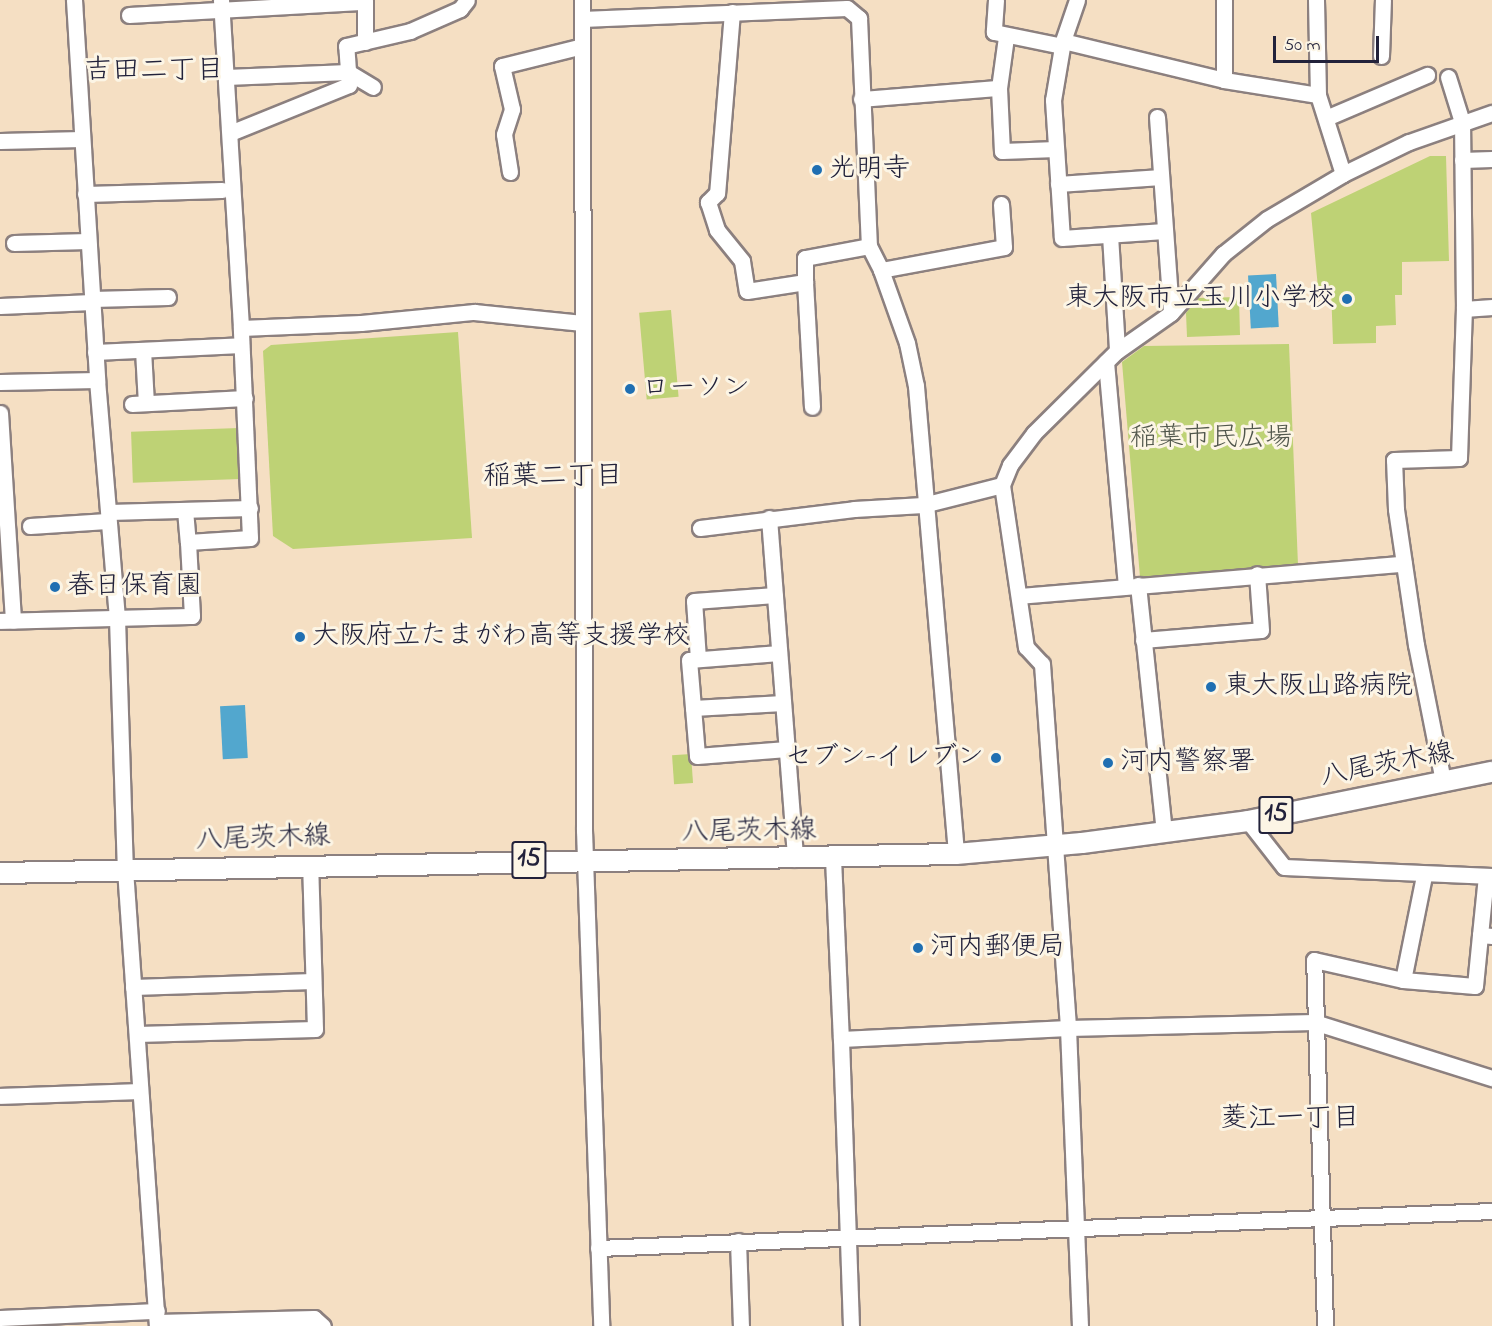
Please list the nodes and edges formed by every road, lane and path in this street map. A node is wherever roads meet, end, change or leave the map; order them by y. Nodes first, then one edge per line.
1 (74, 0) edge
2 (467, 0) edge
3 (582, 0) edge
4 (996, 0) edge
5 (1077, 0) edge
6 (1224, 0) edge
7 (1316, 0) edge
8 (1383, 0) edge
9 (365, 1) edge
10 (222, 4) edge
11 (847, 4) edge
12 (732, 12) junction
13 (129, 15) dead end
14 (582, 19) junction
15 (1006, 37) junction
16 (365, 42) junction
17 (1063, 43) junction
18 (582, 46) junction
19 (1381, 56) dead end
20 (348, 72) junction
21 (1427, 75) dead end
22 (226, 77) junction
23 (1448, 78) dead end
24 (1224, 80) junction
25 (373, 87) dead end
26 (999, 88) junction
27 (1318, 95) junction
28 (861, 99) junction
29 (1492, 113) edge
30 (1157, 117) dead end
31 (1326, 118) junction
32 (1462, 123) junction
33 (230, 133) junction
34 (82, 139) junction
35 (0, 141) edge
36 (1056, 149) junction
37 (1492, 159) edge
38 (1462, 160) junction
39 (510, 172) dead end
40 (1343, 174) junction
41 (1161, 177) junction
42 (1058, 184) junction
43 (222, 190) dead end
44 (86, 194) junction
45 (1001, 204) dead end
46 (1164, 231) junction
47 (1110, 235) junction
48 (88, 241) junction
49 (14, 243) dead end
50 (869, 246) junction
51 (881, 270) junction
52 (806, 282) junction
53 (168, 297) dead end
54 (92, 300) junction
55 (0, 306) edge
56 (1492, 307) edge
57 (1464, 309) junction
58 (1171, 313) junction
59 (582, 323) junction
60 (241, 328) junction
61 (241, 345) junction
62 (143, 350) junction
63 (95, 352) junction
64 (1112, 357) junction
65 (97, 380) junction
66 (0, 382) edge
67 (245, 398) junction
68 (812, 407) dead end
69 (0, 413) edge
70 (1002, 485) junction
71 (923, 505) junction
72 (250, 508) junction
73 (185, 510) junction
74 (108, 517) junction
75 (769, 518) junction
76 (30, 526) dead end
77 (700, 528) dead end
78 (188, 542) junction
79 (1404, 564) junction
80 (1257, 574) junction
81 (1132, 585) junction
82 (775, 595) junction
83 (1019, 596) junction
84 (117, 618) junction
85 (6, 621) edge
86 (1143, 640) junction
87 (779, 653) junction
88 (699, 659) junction
89 (783, 702) junction
90 (693, 708) junction
91 (787, 750) junction
92 (1492, 772) edge
93 (1443, 781) junction
94 (1248, 821) junction
95 (1164, 833) junction
96 (1057, 845) junction
97 (956, 854) junction
98 (832, 858) junction
99 (795, 859) junction
100 (585, 860) junction
101 (310, 865) junction
102 (125, 869) junction
103 (0, 873) edge
104 (1424, 876) junction
105 (1489, 876) edge
106 (1486, 935) edge
107 (1403, 980) junction
108 (313, 981) junction
109 (133, 987) junction
110 (1314, 1022) junction
111 (1068, 1028) junction
112 (137, 1034) junction
113 (842, 1040) junction
114 (1492, 1078) edge
115 (140, 1091) junction
116 (0, 1096) edge
117 (1492, 1211) edge
118 (1321, 1219) junction
119 (1075, 1229) junction
120 (849, 1237) junction
121 (738, 1241) junction
122 (598, 1248) junction
123 (0, 1318) edge
124 (80, 1320) edge
125 (157, 1320) edge
126 (323, 1326) edge
127 (601, 1326) edge
128 (741, 1326) edge
129 (851, 1326) edge
130 (1080, 1326) edge
131 (1325, 1326) edge

1 - 34 street
2 - 16 street
3 - 14 street
4 - 15 street
5 - 17 street
6 - 24 street
7 - 27 street
8 - 19 street
9 - 10 street
9 - 16 street
10 - 13 street
10 - 22 street
11 - 12 street
11 - 28 street
12 - 14 street
12 - 52 street
14 - 18 street
15 - 17 street
15 - 26 street
16 - 20 street
17 - 24 street
17 - 36 street
18 - 39 street
18 - 59 street
20 - 22 street
20 - 25 street
20 - 33 street
21 - 31 street
22 - 33 street
23 - 32 street
24 - 27 street
26 - 28 street
26 - 36 street
27 - 31 street
28 - 50 street
29 - 32 street
30 - 41 street
31 - 40 street
32 - 38 street
32 - 40 street
33 - 60 street
34 - 35 street
34 - 44 street
36 - 42 street
37 - 38 street
38 - 57 street
40 - 58 street
41 - 42 street
41 - 46 street
42 - 47 street
43 - 44 street
44 - 48 street
45 - 51 street
46 - 47 street
46 - 58 street
47 - 64 street
48 - 49 street
48 - 54 street
50 - 51 street
50 - 52 street
51 - 71 street
52 - 68 street
53 - 54 street
54 - 55 street
54 - 63 street
56 - 57 street
57 - 79 street
58 - 64 street
59 - 60 street
59 - 100 street
60 - 61 street
61 - 62 street
61 - 67 street
62 - 63 street
62 - 67 street
63 - 65 street
64 - 70 street
64 - 81 street
65 - 66 street
65 - 74 street
67 - 72 street
69 - 85 street
70 - 71 street
70 - 83 street
71 - 75 street
71 - 97 street
72 - 73 street
72 - 78 street
73 - 74 street
73 - 78 street
74 - 76 street
74 - 84 street
75 - 77 street
75 - 82 street
78 - 84 street
79 - 80 street
79 - 93 street
80 - 81 street
80 - 86 street
81 - 83 street
81 - 86 street
82 - 87 street
82 - 88 street
83 - 96 street
84 - 85 street
84 - 102 street
86 - 95 street
87 - 88 street
87 - 89 street
88 - 90 street
89 - 90 street
89 - 91 street
90 - 91 street
91 - 99 street
92 - 93 main road, 八尾茨木線 / 15
93 - 94 main road, 八尾茨木線 / 15
94 - 95 main road, 八尾茨木線 / 15
94 - 104 street
95 - 96 main road, 八尾茨木線 / 15
96 - 97 main road, 八尾茨木線 / 15
96 - 111 street
97 - 98 main road, 八尾茨木線 / 15
98 - 99 main road, 八尾茨木線 / 15
98 - 113 street
99 - 100 main road, 八尾茨木線 / 15
100 - 101 main road, 八尾茨木線 / 15
100 - 122 street
101 - 102 main road, 八尾茨木線 / 15
101 - 108 street
102 - 103 main road, 八尾茨木線 / 15
102 - 109 street
104 - 105 street
104 - 107 street
105 - 106 street
106 - 107 street
107 - 110 street
108 - 109 street
108 - 112 street
109 - 112 street
110 - 111 street
110 - 114 street
110 - 118 street
111 - 113 street
111 - 119 street
112 - 115 street
113 - 120 street
115 - 116 street
115 - 125 street
117 - 118 street
118 - 119 street
118 - 131 street
119 - 120 street
119 - 130 street
120 - 121 street
120 - 129 street
121 - 122 street
121 - 128 street
122 - 127 street
123 - 124 street
124 - 125 street
125 - 126 street

